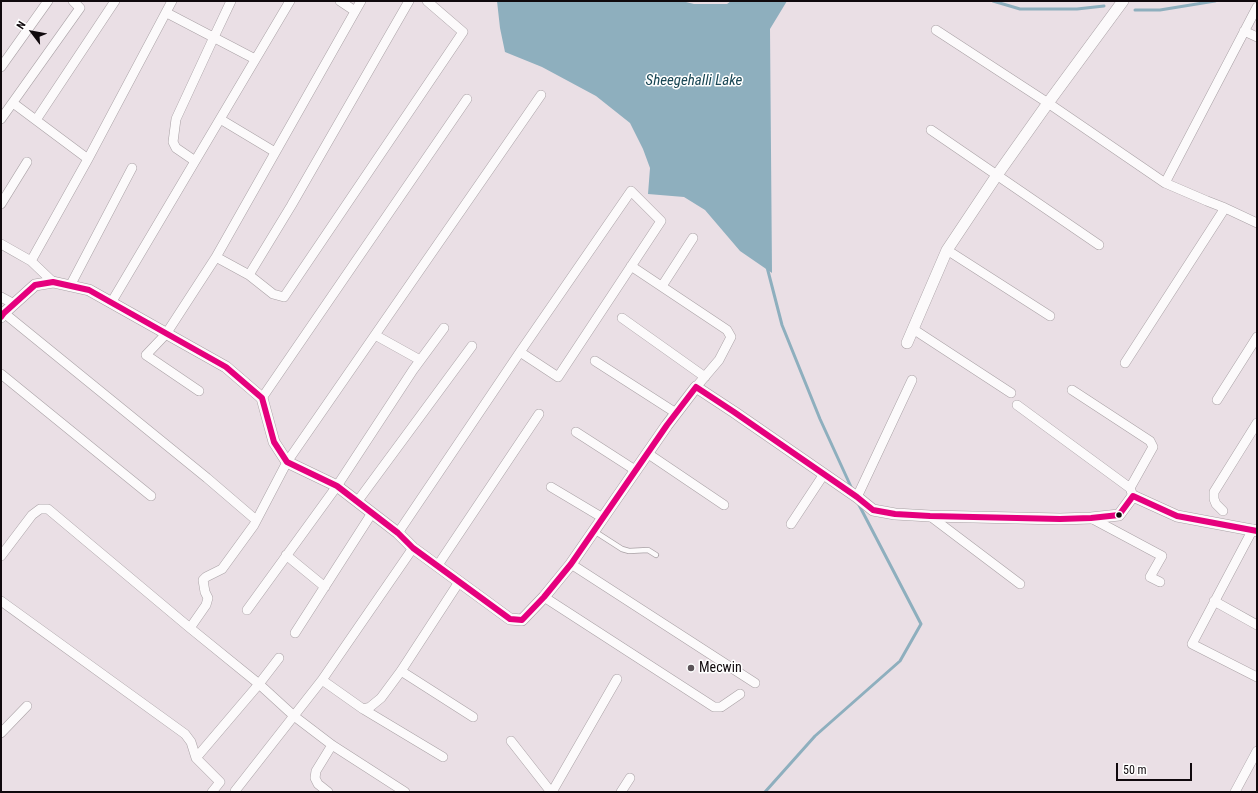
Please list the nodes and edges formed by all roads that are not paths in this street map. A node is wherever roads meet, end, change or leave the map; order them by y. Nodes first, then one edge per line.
1 (48, 1) edge
2 (73, 1) edge
3 (115, 1) edge
4 (172, 1) edge
5 (231, 1) edge
6 (290, 1) edge
7 (340, 1) edge
8 (361, 1) edge
9 (410, 1) edge
10 (427, 1) edge
11 (1123, 1) edge
12 (1257, 7) edge
13 (355, 11) junction
14 (166, 13) junction
15 (936, 30) dead end
16 (1244, 31) junction
17 (214, 37) junction
18 (1257, 37) edge
19 (255, 60) junction
20 (1, 67) edge
21 (542, 95) dead end
22 (467, 99) dead end
23 (1048, 103) junction
24 (7, 106) edge
25 (1, 119) edge
26 (220, 119) junction
27 (36, 120) junction
28 (931, 130) dead end
29 (276, 152) junction
30 (88, 159) junction
31 (195, 161) junction
32 (27, 162) dead end
33 (132, 168) dead end
34 (997, 175) junction
35 (1165, 182) junction
36 (1, 204) edge
37 (1225, 208) junction
38 (1257, 223) edge
39 (692, 238) dead end
40 (1, 244) edge
41 (1099, 245) dead end
42 (947, 250) junction
43 (216, 257) junction
44 (31, 261) junction
45 (631, 266) junction
46 (249, 275) junction
47 (53, 282) junction
48 (70, 286) junction
49 (662, 286) junction
50 (1, 297) edge
51 (111, 303) junction
52 (14, 304) junction
53 (2, 315) edge
54 (1050, 316) dead end
55 (622, 318) dead end
56 (444, 328) dead end
57 (913, 329) junction
58 (166, 334) junction
59 (375, 335) junction
60 (1257, 337) edge
61 (907, 343) dead end
62 (472, 346) dead end
63 (520, 352) junction
64 (420, 360) junction
65 (595, 361) dead end
66 (1125, 363) dead end
67 (1, 374) edge
68 (705, 377) junction
69 (912, 380) dead end
70 (696, 387) junction
71 (1072, 390) dead end
72 (199, 391) dead end
73 (1011, 393) dead end
74 (262, 398) junction
75 (1217, 400) dead end
76 (1017, 404) dead end
77 (676, 413) junction
78 (539, 414) dead end
79 (1257, 423) edge
80 (576, 432) dead end
81 (647, 452) junction
82 (287, 462) junction
83 (635, 470) junction
84 (824, 474) junction
85 (337, 486) junction
86 (551, 487) dead end
87 (1132, 492) junction
88 (151, 496) dead end
89 (857, 496) junction
90 (357, 502) junction
91 (724, 504) dead end
92 (1223, 510) dead end
93 (372, 513) junction
94 (930, 516) junction
95 (603, 518) junction
96 (1091, 518) junction
97 (256, 520) junction
98 (791, 524) dead end
99 (1255, 530) edge
100 (594, 531) junction
101 (398, 533) junction
102 (1, 539) edge
103 (10, 544) junction
104 (413, 548) junction
105 (286, 555) junction
106 (656, 555) dead end
107 (1, 556) edge
108 (571, 564) junction
109 (438, 565) junction
110 (459, 582) junction
111 (1160, 582) dead end
112 (1020, 584) dead end
113 (324, 587) junction
114 (544, 597) junction
115 (1, 602) edge
116 (1214, 602) junction
117 (247, 610) dead end
118 (1257, 625) edge
119 (190, 628) junction
120 (295, 633) dead end
121 (279, 658) dead end
122 (401, 671) junction
123 (1257, 678) edge
124 (617, 679) dead end
125 (322, 680) junction
126 (755, 683) dead end
127 (259, 684) junction
128 (740, 694) dead end
129 (27, 706) dead end
130 (363, 709) junction
131 (294, 716) junction
132 (473, 718) dead end
133 (1, 733) edge
134 (511, 741) dead end
135 (332, 745) junction
136 (1257, 751) edge
137 (443, 757) dead end
138 (196, 758) junction
139 (630, 778) dead end
140 (220, 782) junction
141 (212, 792) edge
142 (235, 792) edge
143 (328, 792) edge
144 (405, 792) edge
145 (551, 792) edge
146 (621, 792) edge
147 (1235, 792) edge

1 - 20 street
2 - 24 street
3 - 27 street
4 - 14 street
5 - 17 street
6 - 19 street
7 - 13 street
8 - 13 street
9 - 46 street
10 - 46 street
11 - 23 street
12 - 16 street
13 - 29 street
14 - 17 street
14 - 30 street
15 - 23 street
16 - 18 street
16 - 35 street
17 - 19 street
17 - 31 street
19 - 26 street
21 - 59 street
22 - 74 street
23 - 34 street
23 - 35 street
24 - 25 street
24 - 27 street
26 - 29 street
26 - 31 street
27 - 30 street
28 - 34 street
29 - 43 street
30 - 44 street
31 - 51 street
32 - 36 street
33 - 48 street
34 - 41 street
34 - 42 street
35 - 37 street
37 - 38 street
37 - 66 street
39 - 49 street
40 - 44 street
42 - 54 street
42 - 57 street
43 - 46 street
43 - 58 street
44 - 47 street
45 - 49 street
45 - 63 street
45 - 63 street
47 - 48 street
47 - 52 street
48 - 51 street
49 - 68 street
50 - 52 street
51 - 58 street
52 - 53 street
53 - 97 street
55 - 68 street
56 - 64 street
57 - 61 street
57 - 73 street
58 - 72 street
58 - 74 street
59 - 64 street
59 - 82 street
60 - 75 street
62 - 90 street
63 - 101 street
64 - 85 street
65 - 77 street
67 - 88 street
68 - 70 street
69 - 89 street
70 - 77 street
70 - 84 street
71 - 87 street
74 - 82 street
76 - 87 street
77 - 81 street
78 - 109 street
79 - 92 street
80 - 83 street
81 - 83 street
81 - 91 street
82 - 85 street
82 - 97 street
83 - 95 street
84 - 89 street
84 - 98 street
85 - 90 street
85 - 105 street
86 - 95 street
87 - 96 street
87 - 99 street
89 - 94 street
90 - 93 street
93 - 101 street
93 - 113 street
94 - 96 street
94 - 112 street
95 - 100 street
96 - 111 street
97 - 119 street
99 - 116 street
100 - 106 lane
100 - 108 street
101 - 104 street
102 - 103 street
103 - 107 street
103 - 119 street
104 - 109 street
104 - 125 street
105 - 113 street
105 - 117 street
108 - 114 street
108 - 126 street
109 - 110 street
110 - 114 street
110 - 122 street
113 - 120 street
114 - 128 street
115 - 138 street
116 - 118 street
116 - 123 street
119 - 127 street
121 - 127 street
122 - 130 street
122 - 132 street
124 - 145 street
125 - 130 street
125 - 131 street
127 - 131 street
127 - 138 street
129 - 133 street
130 - 137 street
131 - 135 street
131 - 142 street
134 - 145 street
135 - 143 street
135 - 144 street
136 - 147 street
138 - 140 street
139 - 146 street
140 - 141 street
140 - 142 street

